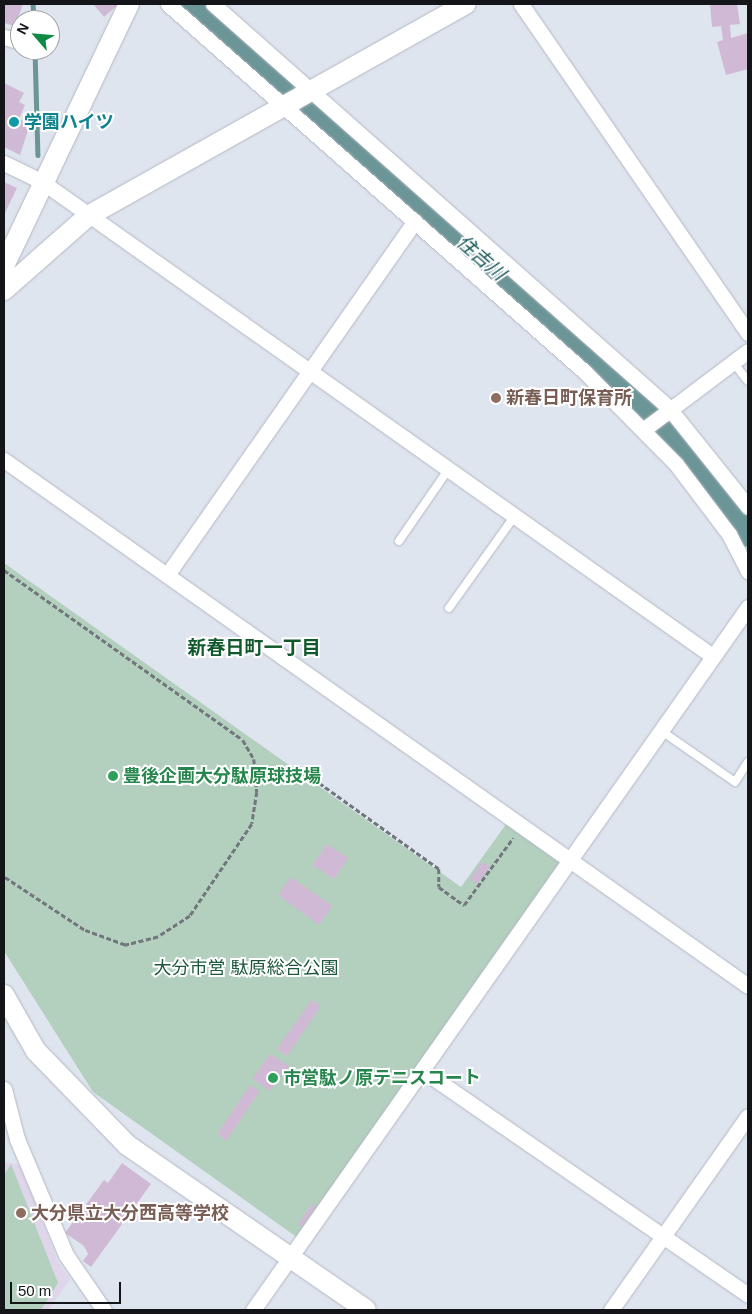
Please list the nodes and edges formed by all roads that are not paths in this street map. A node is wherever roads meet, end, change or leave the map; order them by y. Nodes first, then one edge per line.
1 (128, 4) edge
2 (168, 4) edge
3 (466, 4) edge
4 (521, 4) edge
5 (219, 5) edge
6 (310, 90) junction
7 (285, 104) junction
8 (4, 163) edge
9 (41, 181) junction
10 (88, 216) junction
11 (416, 221) junction
12 (4, 266) edge
13 (4, 290) edge
14 (748, 332) edge
15 (748, 351) edge
16 (733, 362) junction
17 (309, 372) junction
18 (748, 381) edge
19 (665, 410) junction
20 (645, 428) junction
21 (4, 460) edge
22 (448, 470) junction
23 (748, 507) edge
24 (514, 517) junction
25 (399, 541) dead end
26 (748, 571) edge
27 (167, 575) junction
28 (748, 606) edge
29 (449, 608) dead end
30 (711, 655) junction
31 (659, 729) junction
32 (748, 762) edge
33 (569, 860) junction
34 (748, 986) edge
35 (4, 995) edge
36 (422, 1070) junction
37 (4, 1089) edge
38 (748, 1116) edge
39 (663, 1236) junction
40 (290, 1256) junction
41 (748, 1295) edge
42 (104, 1310) edge
43 (253, 1310) edge
44 (366, 1310) edge
45 (611, 1310) edge

1 - 9 street
2 - 7 street
3 - 6 street
4 - 14 street
5 - 6 street
6 - 7 street
6 - 19 street
7 - 10 street
7 - 11 street
8 - 9 street
9 - 10 street
9 - 12 street
10 - 13 street
10 - 17 street
11 - 17 street
11 - 20 street
15 - 16 street
16 - 18 lane
16 - 19 street
17 - 22 street
17 - 27 street
19 - 20 street
19 - 23 street
20 - 26 street
21 - 27 street
22 - 24 street
22 - 25 lane
24 - 29 lane
24 - 30 street
27 - 33 street
28 - 30 street
30 - 31 street
31 - 32 lane
31 - 33 street
33 - 34 street
33 - 36 street
35 - 40 street
36 - 39 street
36 - 40 street
37 - 42 street
38 - 39 street
39 - 41 street
39 - 45 street
40 - 43 street
40 - 44 street

